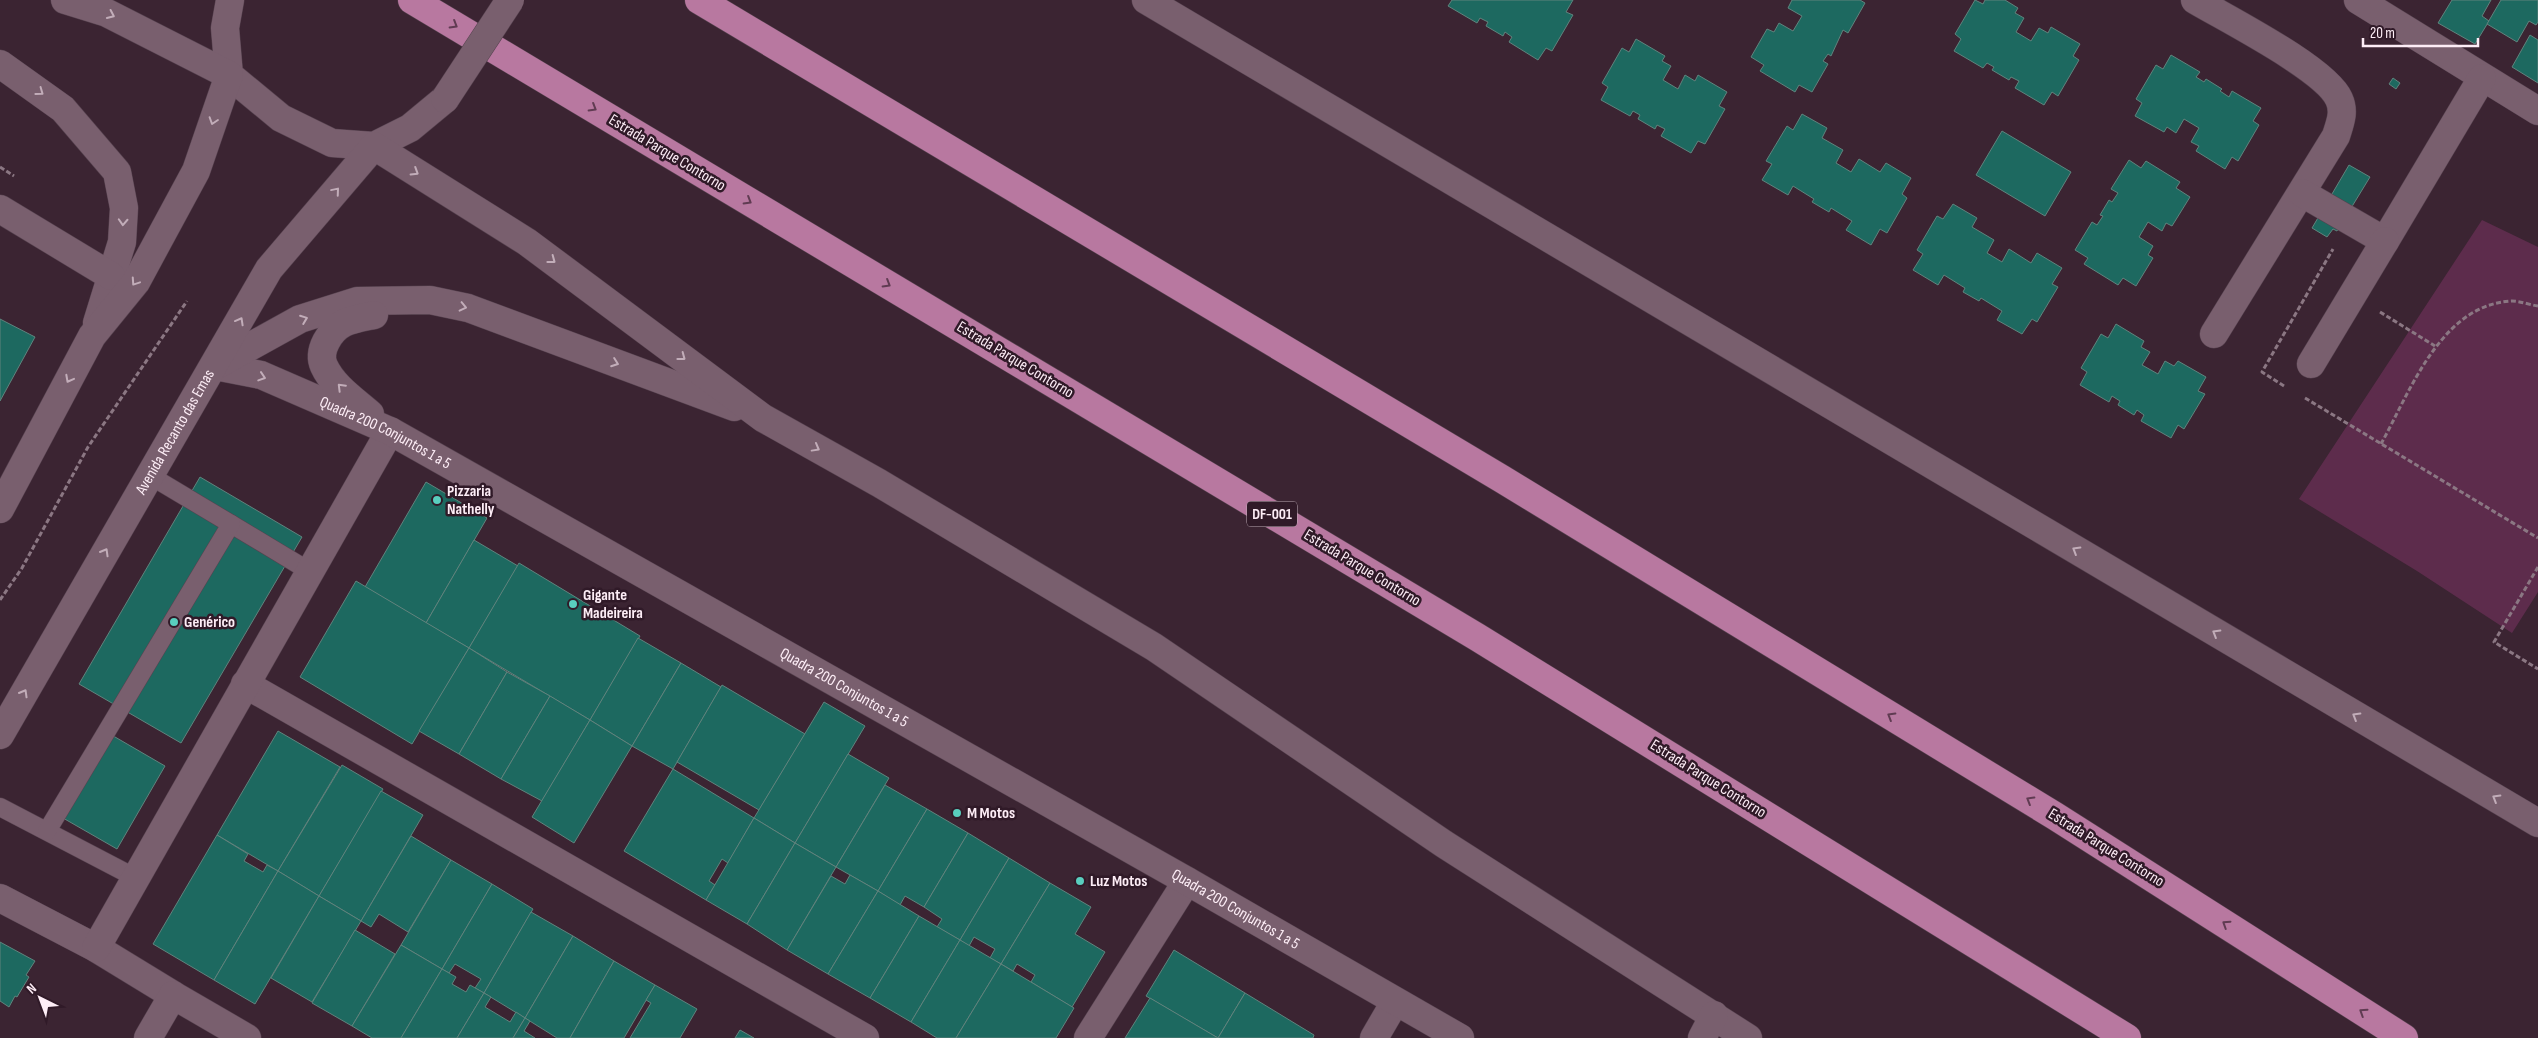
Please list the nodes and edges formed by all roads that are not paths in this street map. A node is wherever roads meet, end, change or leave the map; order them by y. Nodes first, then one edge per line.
1 (65, 0) edge
2 (230, 0) edge
3 (412, 0) edge
4 (510, 0) edge
5 (699, 0) edge
6 (1146, 0) edge
7 (2195, 0) edge
8 (2362, 1) edge
9 (0, 64) edge
10 (229, 75) junction
11 (2482, 78) junction
12 (2538, 111) edge
13 (374, 146) junction
14 (2302, 193) junction
15 (0, 209) edge
16 (2385, 241) junction
17 (111, 276) junction
18 (430, 300) junction
19 (2214, 334) dead end
20 (92, 336) junction
21 (2310, 364) dead end
22 (215, 366) junction
23 (763, 418) junction
24 (390, 431) junction
25 (149, 475) junction
26 (0, 509) edge
27 (232, 524) junction
28 (309, 571) junction
29 (245, 684) junction
30 (0, 735) edge
31 (0, 807) edge
32 (2538, 823) edge
33 (47, 831) junction
34 (136, 878) junction
35 (1187, 881) junction
36 (0, 898) edge
37 (96, 948) junction
38 (172, 995) junction
39 (1395, 1002) junction
40 (1708, 1027) edge
41 (148, 1038) edge
42 (247, 1038) edge
43 (865, 1038) edge
44 (1088, 1038) edge
45 (1374, 1038) edge
46 (1460, 1038) edge
47 (1748, 1038) edge
48 (2127, 1038) edge
49 (2404, 1038) edge

1 -> 10 main road
2 - 10 main road
3 -> 48 highway, Estrada Parque Contorno / DF-001
4 - 13 main road, bridge
49 -> 5 highway, Estrada Parque Contorno
32 -> 6 main road
7 - 14 main road
8 - 11 main road
9 -> 17 main road
10 - 13 main road
10 -> 20 main road
11 - 12 main road
11 - 16 main road
22 -> 13 main road, Avenida Recanto das Emas
13 -> 23 main road
14 - 16 main road
14 - 19 main road
15 - 17 main road
16 - 21 main road
17 - 20 main road
22 -> 18 main road
18 -> 23 main road
24 -> 18 main road
20 -> 26 main road
22 -> 24 main road, Quadra 200 Conjuntos 1 a 5
22 - 25 main road, Avenida Recanto das Emas
23 -> 40 main road
24 - 28 main road
24 - 35 main road, Quadra 200 Conjuntos 1 a 5
25 - 27 lane
30 -> 25 main road, Avenida Recanto das Emas
27 - 28 lane
27 - 33 lane
28 - 29 main road
29 - 34 main road
29 - 43 main road
31 - 33 lane
33 - 34 lane
34 - 37 main road
35 - 39 main road, Quadra 200 Conjuntos 1 a 5
35 - 44 main road
36 - 37 main road
37 - 38 main road
38 - 41 main road
38 - 42 main road
39 - 45 main road
39 - 46 main road, Quadra 200 Conjuntos 1 a 5
40 - 47 main road

